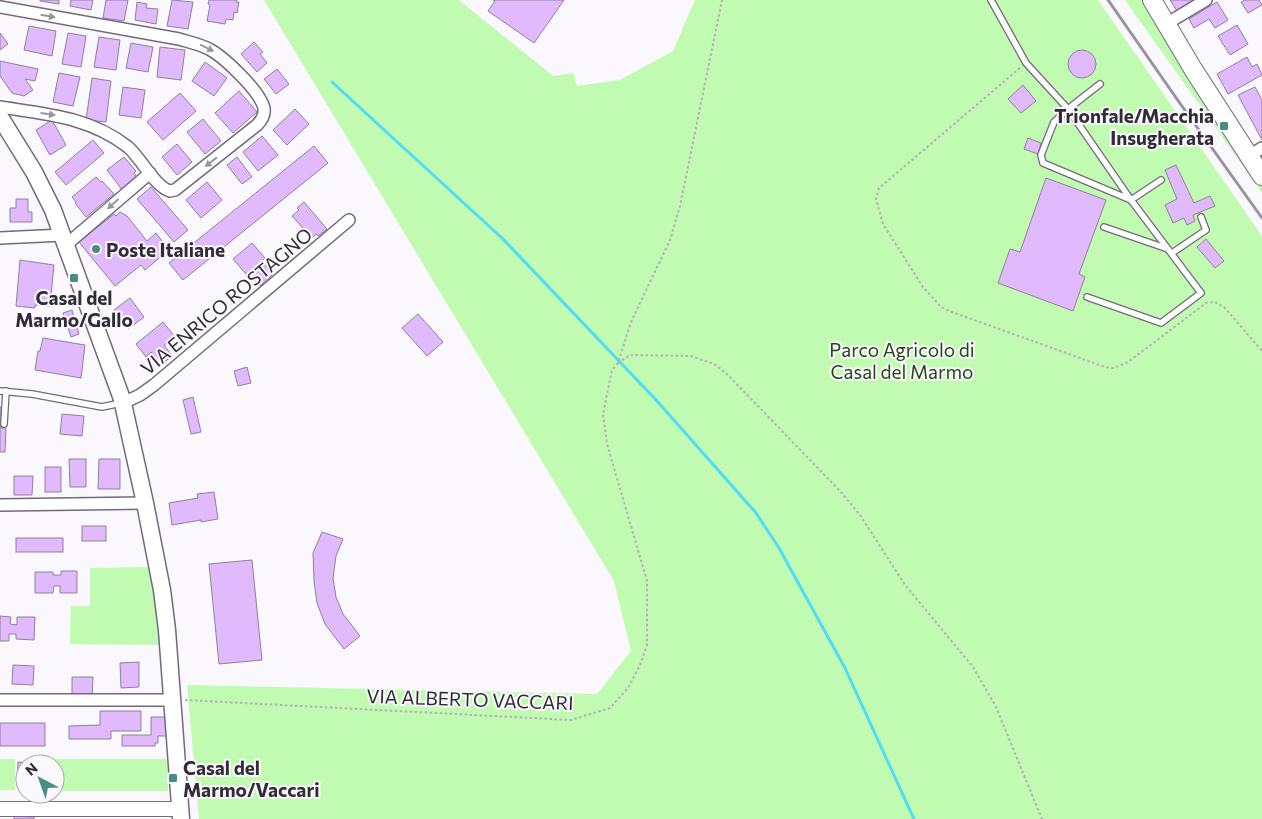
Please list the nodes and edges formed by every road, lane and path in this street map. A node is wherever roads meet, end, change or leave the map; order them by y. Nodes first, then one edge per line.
1 (722, 0) edge
2 (991, 0) edge
3 (1152, 0) edge
4 (1206, 0) edge
5 (0, 7) edge
6 (1166, 24) junction
7 (1026, 63) junction
8 (1100, 84) dead end
9 (0, 107) edge
10 (1068, 109) junction
11 (0, 117) edge
12 (1255, 152) edge
13 (150, 173) junction
14 (1262, 176) edge
15 (1161, 180) dead end
16 (1131, 200) junction
17 (1201, 217) dead end
18 (349, 220) dead end
19 (1104, 227) dead end
20 (0, 238) edge
21 (64, 240) junction
22 (1170, 251) junction
23 (1087, 297) dead end
24 (1262, 351) edge
25 (618, 363) junction
26 (3, 391) edge
27 (122, 402) junction
28 (4, 424) dead end
29 (145, 503) junction
30 (0, 505) edge
31 (0, 700) edge
32 (172, 700) junction
33 (0, 809) edge
34 (181, 814) edge
35 (1042, 819) edge

1 - 25 path, VIA ALBERTO VACCARI
2 - 7 lane
3 - 6 main road
4 - 6 street
5 -> 13 street
6 - 12 main road
7 - 10 lane
7 - 24 path
8 - 10 lane
9 -> 13 street
10 - 16 lane
10 - 16 lane
11 - 21 main road
12 - 14 main road
13 -> 21 street
15 - 16 lane
16 - 22 lane
17 - 22 lane
18 - 27 street, VIA ENRICO ROSTAGNO
19 - 22 lane
20 - 21 street
21 - 27 main road
22 - 23 lane
25 - 32 path, VIA ALBERTO VACCARI
25 - 35 path
26 - 27 lane
26 - 28 lane
27 - 29 main road
29 - 30 street
29 - 32 main road
31 - 32 street
32 - 34 main road
33 - 34 street

